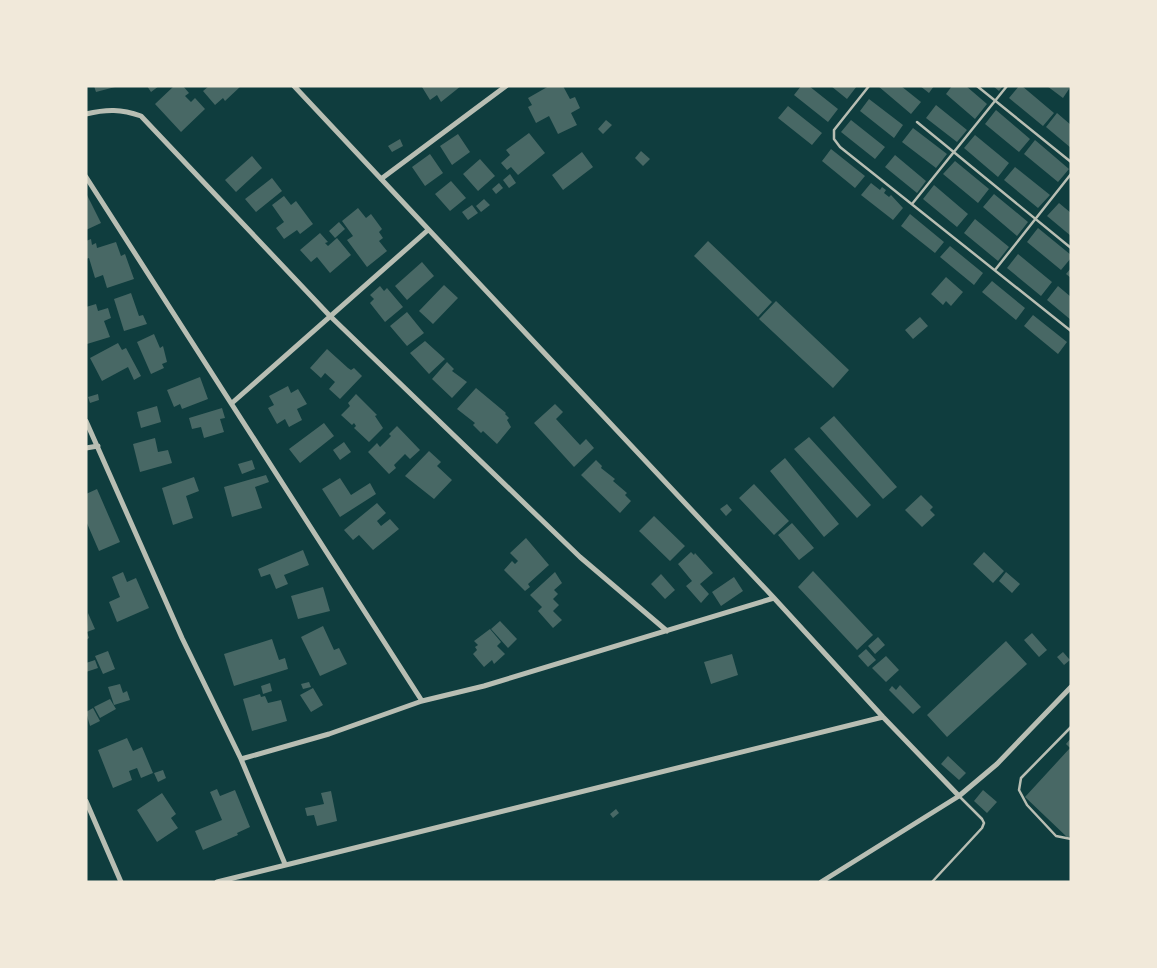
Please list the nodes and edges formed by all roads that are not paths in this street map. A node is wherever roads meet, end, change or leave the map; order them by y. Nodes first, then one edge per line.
1 (294, 86) edge
2 (506, 86) edge
3 (869, 86) edge
4 (977, 86) edge
5 (1007, 86) edge
6 (995, 101) junction
7 (86, 114) edge
8 (917, 122) dead end
9 (954, 152) junction
10 (1071, 162) edge
11 (1071, 174) edge
12 (86, 177) edge
13 (381, 179) junction
14 (912, 204) junction
15 (1035, 219) junction
16 (428, 230) junction
17 (1071, 248) edge
18 (995, 270) junction
19 (329, 315) junction
20 (1071, 331) edge
21 (232, 403) junction
22 (86, 421) edge
23 (98, 446) junction
24 (86, 448) edge
25 (774, 598) junction
26 (667, 631) junction
27 (1071, 687) edge
28 (422, 701) junction
29 (883, 717) junction
30 (1071, 727) edge
31 (241, 759) junction
32 (959, 796) junction
33 (86, 801) edge
34 (1071, 839) edge
35 (285, 864) junction
36 (121, 882) edge
37 (217, 882) edge
38 (821, 882) edge
39 (932, 882) edge

1 - 13 street
2 - 13 street
3 - 14 lane
4 - 6 lane
5 - 6 lane
6 - 9 lane
6 - 10 lane
7 - 19 street
8 - 9 lane
9 - 14 lane
9 - 15 lane
11 - 15 lane
12 - 21 street
13 - 16 street
14 - 18 lane
15 - 17 lane
15 - 18 lane
16 - 19 street
16 - 25 street
18 - 20 lane
19 - 21 street
19 - 26 street
21 - 28 street
22 - 23 street
23 - 24 street
23 - 31 street
25 - 26 street
25 - 29 street
26 - 28 street
27 - 32 street
28 - 31 street
29 - 32 street
29 - 35 street
30 - 34 lane
31 - 35 street
32 - 38 street
32 - 39 lane
33 - 36 street
35 - 37 street

